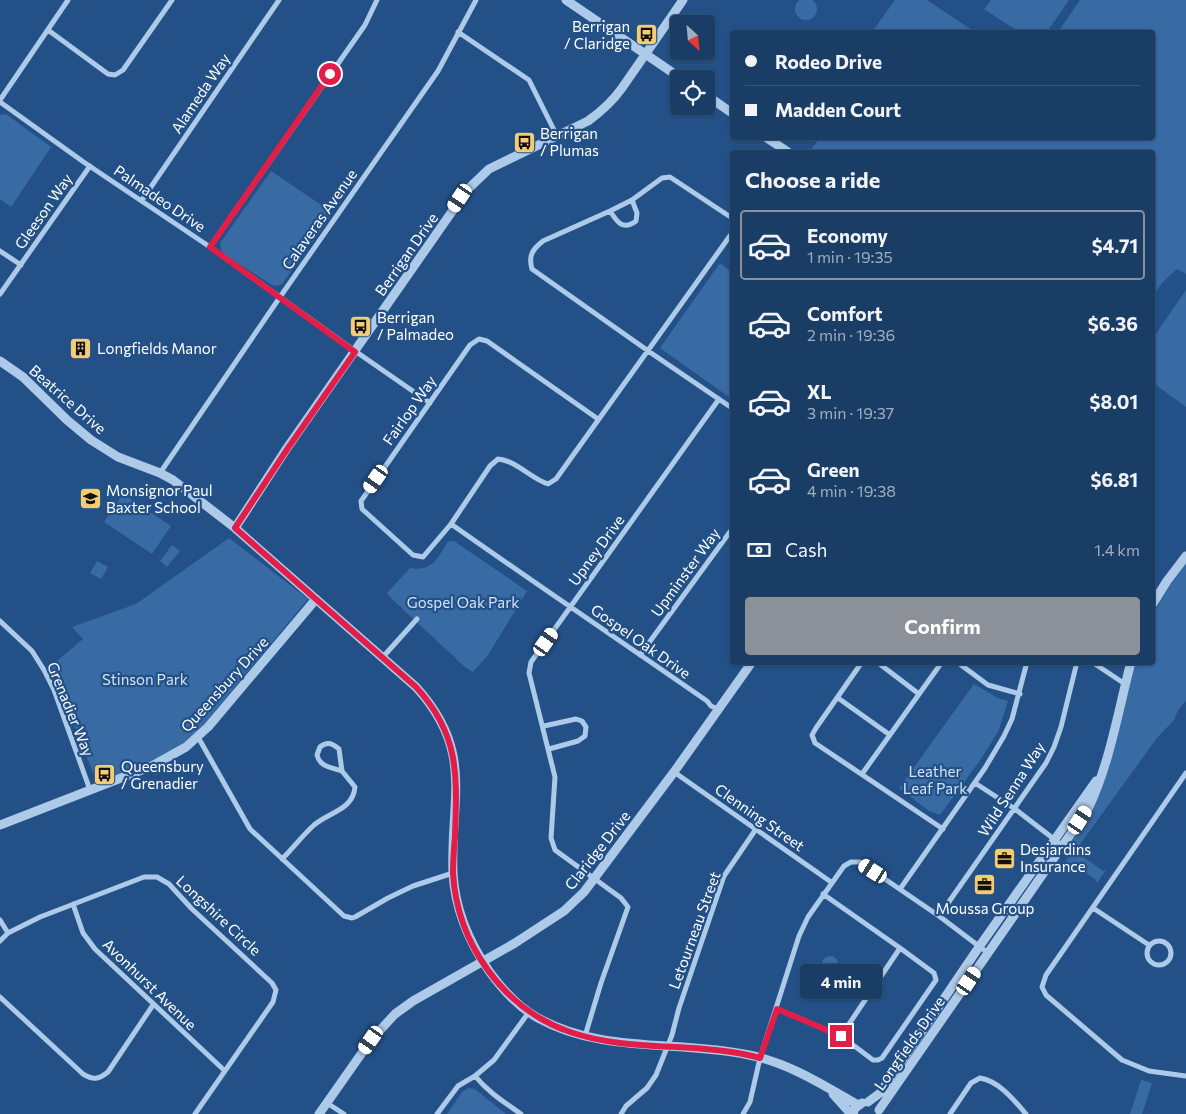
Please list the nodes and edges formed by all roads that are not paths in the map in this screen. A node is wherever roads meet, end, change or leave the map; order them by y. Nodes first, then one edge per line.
1 (68, 0) edge
2 (172, 0) edge
3 (279, 0) edge
4 (377, 0) edge
5 (476, 0) edge
6 (683, 0) edge
7 (570, 1) edge
8 (48, 30) junction
9 (458, 32) junction
10 (646, 54) junction
11 (670, 71) edge
12 (0, 101) edge
13 (715, 101) edge
14 (730, 112) edge
15 (557, 136) junction
16 (770, 140) edge
17 (785, 150) edge
18 (90, 166) junction
19 (142, 200) junction
20 (632, 200) junction
21 (610, 211) junction
22 (730, 217) edge
23 (730, 236) edge
24 (210, 247) junction
25 (0, 251) edge
26 (21, 265) junction
27 (0, 294) edge
28 (280, 297) junction
29 (648, 351) junction
30 (355, 352) junction
31 (0, 361) edge
32 (720, 399) junction
33 (430, 402) junction
34 (730, 406) edge
35 (598, 420) junction
36 (160, 474) junction
37 (451, 524) junction
38 (235, 528) junction
39 (730, 532) edge
40 (1186, 556) edge
41 (316, 599) junction
42 (1155, 600) edge
43 (570, 607) junction
44 (417, 619) dead end
45 (0, 620) edge
46 (640, 654) junction
47 (382, 658) junction
48 (750, 665) edge
49 (860, 665) edge
50 (881, 665) edge
51 (940, 665) edge
52 (961, 665) edge
53 (1026, 665) edge
54 (1076, 665) edge
55 (1096, 665) edge
56 (1130, 665) edge
57 (1125, 684) junction
58 (919, 694) junction
59 (1020, 694) junction
60 (838, 698) junction
61 (718, 709) junction
62 (544, 726) junction
63 (890, 735) junction
64 (198, 737) junction
65 (549, 749) junction
66 (1105, 766) junction
67 (342, 771) junction
68 (674, 772) junction
69 (1186, 773) edge
70 (862, 774) junction
71 (975, 783) junction
72 (90, 790) junction
73 (1015, 809) junction
74 (0, 824) edge
75 (756, 829) junction
76 (943, 829) junction
77 (1055, 840) junction
78 (1063, 846) junction
79 (282, 859) junction
80 (453, 873) junction
81 (595, 878) junction
82 (831, 882) junction
83 (900, 889) junction
84 (823, 894) junction
85 (73, 904) junction
86 (1093, 908) junction
87 (939, 916) junction
88 (0, 920) edge
89 (8, 933) junction
90 (0, 941) edge
91 (1149, 946) junction
92 (979, 947) junction
93 (900, 948) junction
94 (988, 953) junction
95 (483, 962) junction
96 (0, 997) edge
97 (153, 1005) junction
98 (777, 1009) junction
99 (529, 1012) junction
100 (585, 1036) junction
101 (841, 1036) junction
102 (667, 1046) junction
103 (760, 1058) junction
104 (225, 1071) junction
105 (475, 1076) junction
106 (1186, 1076) edge
107 (828, 1088) junction
108 (868, 1102) junction
109 (327, 1103) junction
110 (858, 1105) junction
111 (880, 1112) edge
112 (195, 1114) edge
113 (319, 1114) edge
114 (344, 1114) edge
115 (437, 1114) edge
116 (521, 1114) edge
117 (621, 1114) edge
118 (743, 1114) edge
119 (852, 1114) edge
120 (950, 1114) edge
121 (1026, 1114) edge

1 - 8 street
2 - 8 street
3 - 19 street, Alameda Way
4 - 24 street
5 - 9 street, Calaveras Avenue
6 - 10 street, Berrigan Drive
7 - 10 street
8 - 12 street
9 - 15 street
9 - 28 street, Calaveras Avenue
10 - 11 street
10 - 15 street, Berrigan Drive
12 - 18 street, Palmadeo Drive
13 - 14 street
15 - 30 street, Berrigan Drive
16 - 17 street
18 - 19 street, Palmadeo Drive
18 - 26 street, Gleeson Way
19 - 24 street, Palmadeo Drive
20 - 21 street
20 - 21 street
20 - 22 street
21 - 29 street
23 - 29 street, Fairlop Way
24 - 28 street, Palmadeo Drive
25 - 26 street
26 - 27 street, Gleeson Way
28 - 30 street, Palmadeo Drive
28 - 36 street, Calaveras Avenue
29 - 32 street
29 - 35 street, Fairlop Way
30 - 33 street, Palmadeo Drive
30 - 38 street, Berrigan Drive
31 - 36 street, Beatrice Drive
32 - 34 street
32 - 43 street, Upney Drive
33 - 35 street, Fairlop Way
33 - 37 street, Fairlop Way
35 - 37 street, Fairlop Way
36 - 38 street, Beatrice Drive
37 - 43 street, Gospel Oak Drive
38 - 41 street, Beatrice Drive
39 - 46 street, Upminster Way
40 - 42 street
41 - 47 street, Beatrice Drive
41 - 64 street, Queensbury Drive
43 - 46 street, Gospel Oak Drive
43 - 62 street, Upney Drive
44 - 47 street
45 - 72 street, Grenadier Way
46 - 61 street, Gospel Oak Drive
47 - 80 street, Beatrice Drive
48 - 61 street, Claridge Drive
49 - 60 street
50 - 58 street
51 - 58 street
52 - 59 street
53 - 59 street
54 - 73 street, Wild Senna Way
55 - 57 street
56 - 57 street, Longfields Drive
57 - 66 street, Longfields Drive
58 - 63 street
59 - 71 street
60 - 63 street
60 - 70 street
61 - 68 street, Claridge Drive
62 - 65 street, Upney Drive
62 - 65 street
63 - 70 street
64 - 72 street, Queensbury Drive
64 - 79 street
65 - 81 street, Upney Drive
66 - 77 street, Longfields Drive
66 - 78 street, Longfields Drive
67 - 67 street
67 - 79 street
68 - 75 street, Clenning Street
68 - 81 street, Claridge Drive
69 - 86 street
70 - 76 street
71 - 73 street
71 - 76 street
72 - 74 street, Queensbury Drive
73 - 77 street
73 - 87 street, Wild Senna Way
75 - 82 street, Clenning Street
75 - 102 street, Letourneau Street
76 - 83 street
77 - 78 street
77 - 92 street, Longfields Drive
78 - 94 street, Longfields Drive
79 - 80 street
80 - 95 street, Beatrice Drive
81 - 95 street, Claridge Drive
81 - 100 street
82 - 83 street
82 - 84 street
83 - 87 street
84 - 93 street
84 - 98 street
85 - 89 street, Longshire Circle
85 - 97 street, Avonhurst Avenue
85 - 104 street, Longshire Circle
86 - 91 street
86 - 106 street
87 - 92 street
88 - 89 street
89 - 90 street, Longshire Circle
91 - 91 street
92 - 94 street
92 - 108 street, Longfields Drive
93 - 101 street
93 - 101 street
94 - 111 street, Longfields Drive
95 - 99 street, Beatrice Drive
95 - 109 street, Claridge Drive
96 - 97 street
97 - 104 street, Avonhurst Avenue
98 - 101 street
98 - 103 street
99 - 100 street, Beatrice Drive
99 - 105 street
100 - 102 street, Beatrice Drive
102 - 103 street, Beatrice Drive
102 - 117 street, Letourneau Street
103 - 107 street, Beatrice Drive
103 - 118 street
104 - 112 street, Longshire Circle
105 - 115 street
105 - 116 street
107 - 110 street, Beatrice Drive
107 - 119 street, Beatrice Drive
108 - 110 street
108 - 111 street
109 - 113 street, Claridge Drive
109 - 114 street
110 - 119 street
120 - 121 street

